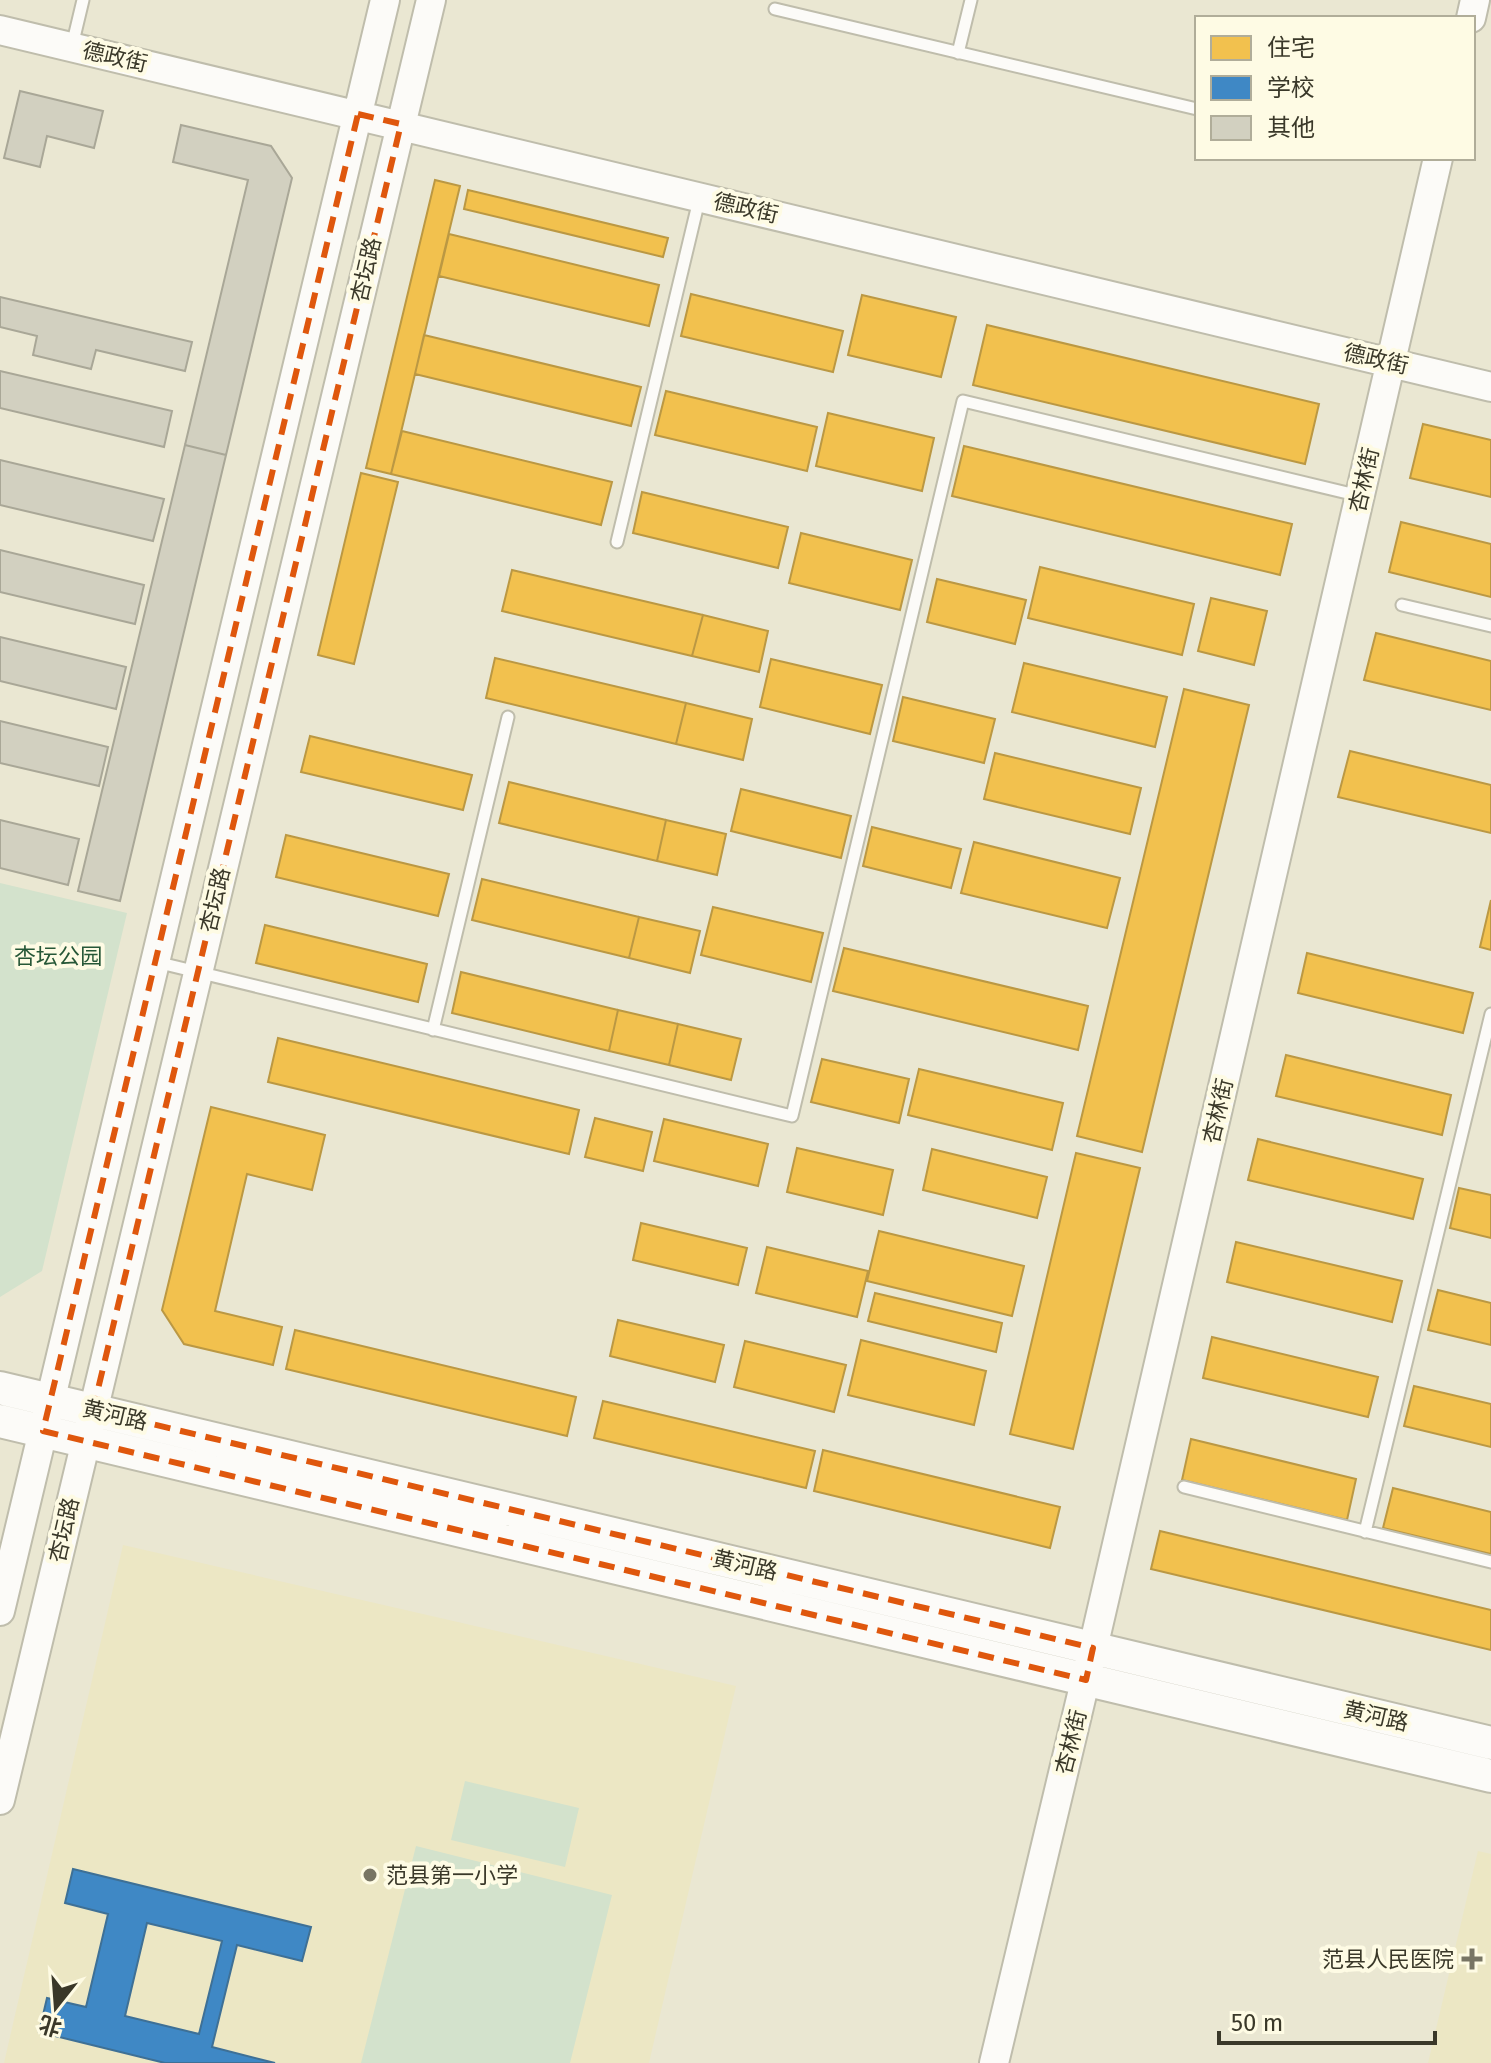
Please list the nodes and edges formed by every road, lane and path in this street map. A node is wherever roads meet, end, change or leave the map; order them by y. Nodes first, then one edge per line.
1 (83, 0) edge
2 (385, 0) edge
3 (431, 0) edge
4 (971, 0) edge
5 (775, 9) dead end
6 (0, 30) edge
7 (72, 47) junction
8 (958, 53) junction
9 (1195, 109) edge
10 (358, 114) junction
11 (401, 124) junction
12 (1438, 160) edge
13 (700, 197) junction
14 (1391, 363) junction
15 (1491, 387) edge
16 (1360, 496) junction
17 (617, 542) dead end
18 (1402, 605) dead end
19 (1491, 626) edge
20 (508, 717) dead end
21 (156, 961) junction
22 (198, 972) junction
23 (1491, 1014) edge
24 (433, 1030) junction
25 (0, 1388) edge
26 (51, 1400) junction
27 (93, 1410) junction
28 (0, 1421) edge
29 (43, 1431) junction
30 (86, 1441) junction
31 (1184, 1487) dead end
32 (1365, 1532) junction
33 (1491, 1562) edge
34 (0, 1611) edge
35 (1093, 1648) junction
36 (1086, 1680) junction
37 (1491, 1743) edge
38 (1491, 1776) edge
39 (0, 1800) edge
40 (994, 2063) edge

1 - 7 lane
2 - 10 street, 杏坛路
3 - 11 street, 杏坛路
4 - 8 lane
5 - 8 lane
6 - 7 street, 德政街
7 - 10 street, 德政街
8 - 9 lane
10 - 11 street, 德政街
10 - 21 street, 杏坛路
11 - 13 street, 德政街
11 - 22 street, 杏坛路
12 - 14 street, 杏林街
13 - 14 street, 德政街
13 - 17 lane
14 - 15 street, 德政街
14 - 16 street, 杏林街
16 - 24 lane
16 - 35 street, 杏林街
18 - 19 lane
20 - 24 lane
21 - 22 lane
21 - 26 street, 杏坛路
22 - 24 lane
22 - 27 street, 杏坛路
23 - 32 lane
25 - 26 main road, 黄河路
26 - 27 main road, 黄河路
26 - 29 street, 杏坛路
27 - 30 street, 杏坛路
27 - 35 main road, 黄河路
28 - 29 main road, 黄河路
29 - 30 main road, 黄河路
29 - 34 street, 杏坛路
30 - 36 main road, 黄河路
30 - 39 street, 杏坛路
31 - 32 lane
32 - 33 lane
35 - 36 street, 杏林街
35 - 37 main road, 黄河路
36 - 38 main road, 黄河路
36 - 40 street, 杏林街

